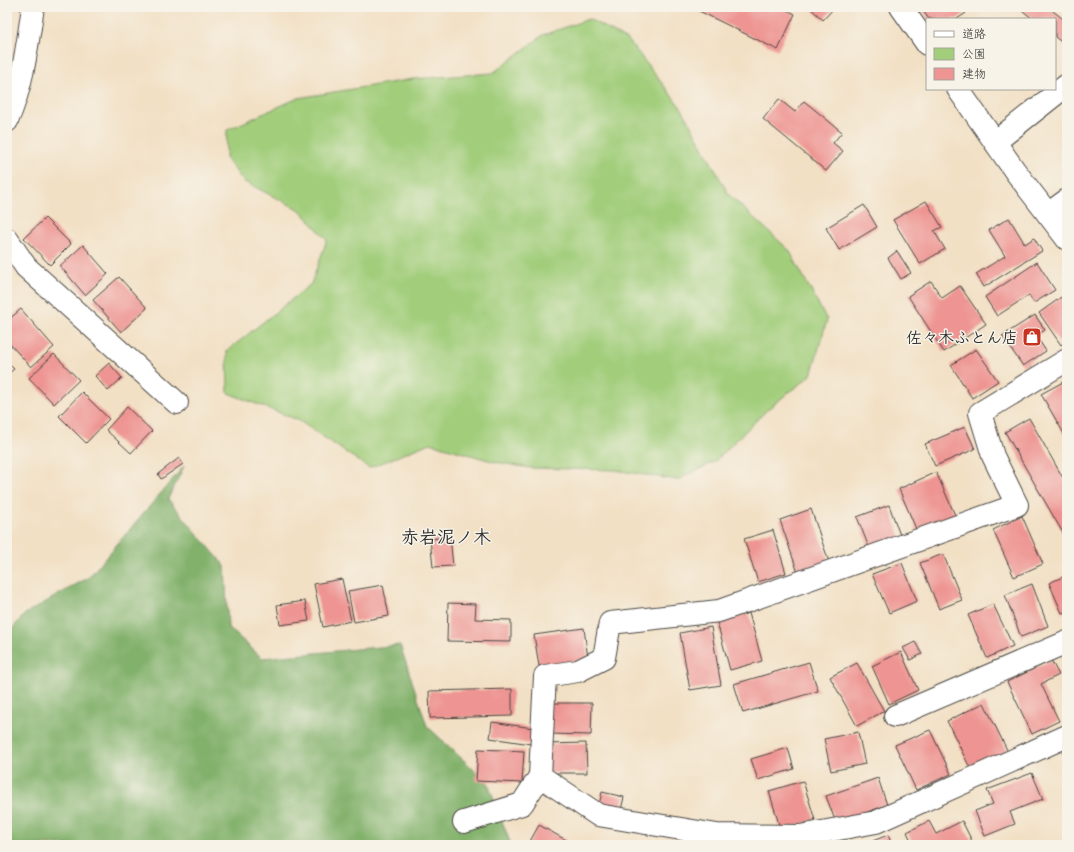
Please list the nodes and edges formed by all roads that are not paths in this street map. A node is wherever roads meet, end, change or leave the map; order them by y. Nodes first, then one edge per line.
1 (33, 7) edge
2 (901, 7) edge
3 (926, 43) edge
4 (1067, 86) edge
5 (959, 90) edge
6 (9, 110) edge
7 (995, 142) junction
8 (1067, 200) edge
9 (1048, 214) junction
10 (7, 239) edge
11 (1067, 239) edge
12 (1067, 360) edge
13 (177, 403) dead end
14 (1067, 642) edge
15 (895, 716) dead end
16 (1067, 736) edge
17 (540, 776) junction
18 (464, 822) dead end

1 - 6 street
2 - 3 street
4 - 7 street
5 - 7 street
7 - 9 street
8 - 9 street
9 - 11 street
10 - 13 street
12 - 17 street
14 - 15 street
16 - 17 street
17 - 18 street

